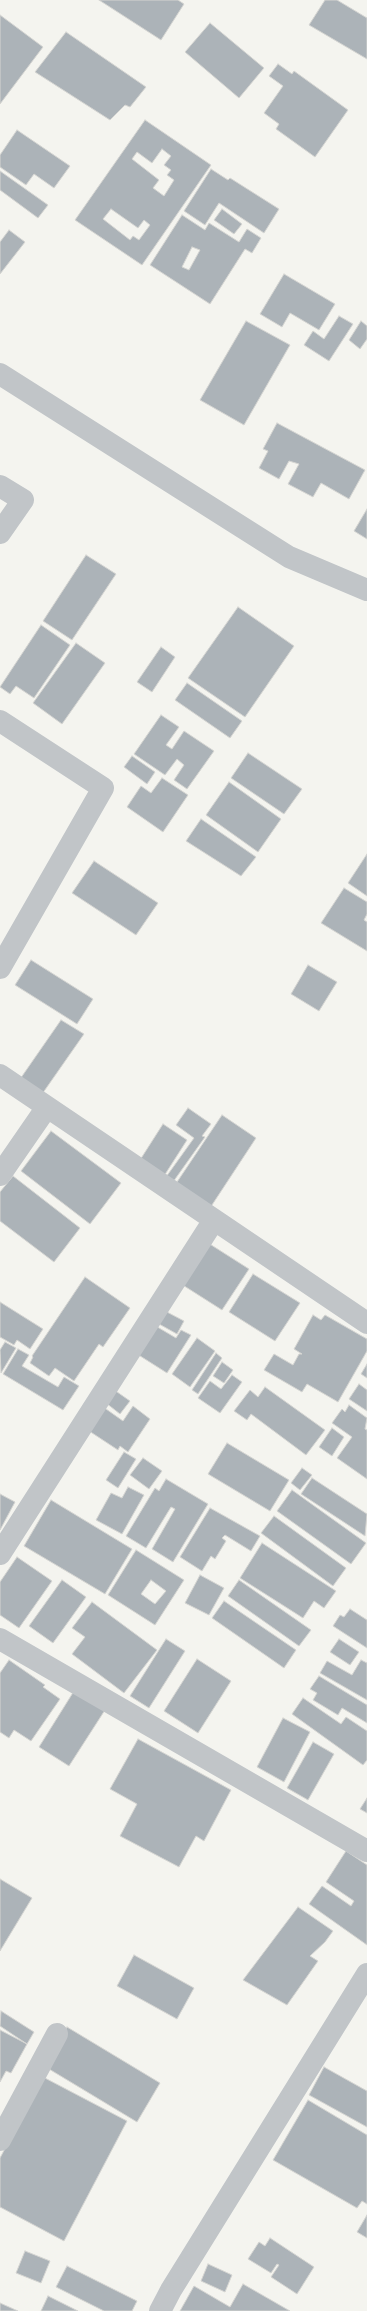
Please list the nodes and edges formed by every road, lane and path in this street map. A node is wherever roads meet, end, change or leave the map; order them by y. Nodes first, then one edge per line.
1 (0, 374) edge
2 (0, 486) edge
3 (0, 533) edge
4 (367, 590) edge
5 (0, 721) edge
6 (0, 968) edge
7 (0, 1075) edge
8 (47, 1107) junction
9 (0, 1175) edge
10 (214, 1220) junction
11 (367, 1323) edge
12 (0, 1554) edge
13 (0, 1639) edge
14 (367, 1851) edge
15 (367, 1974) edge
16 (57, 2034) dead end
17 (0, 2140) edge
18 (160, 2311) edge

1 - 4 street
2 - 3 street
5 - 6 street
7 - 8 street
8 - 9 street
8 - 10 street
10 - 11 street
10 - 12 street
13 - 14 street
15 - 18 street
16 - 17 street

